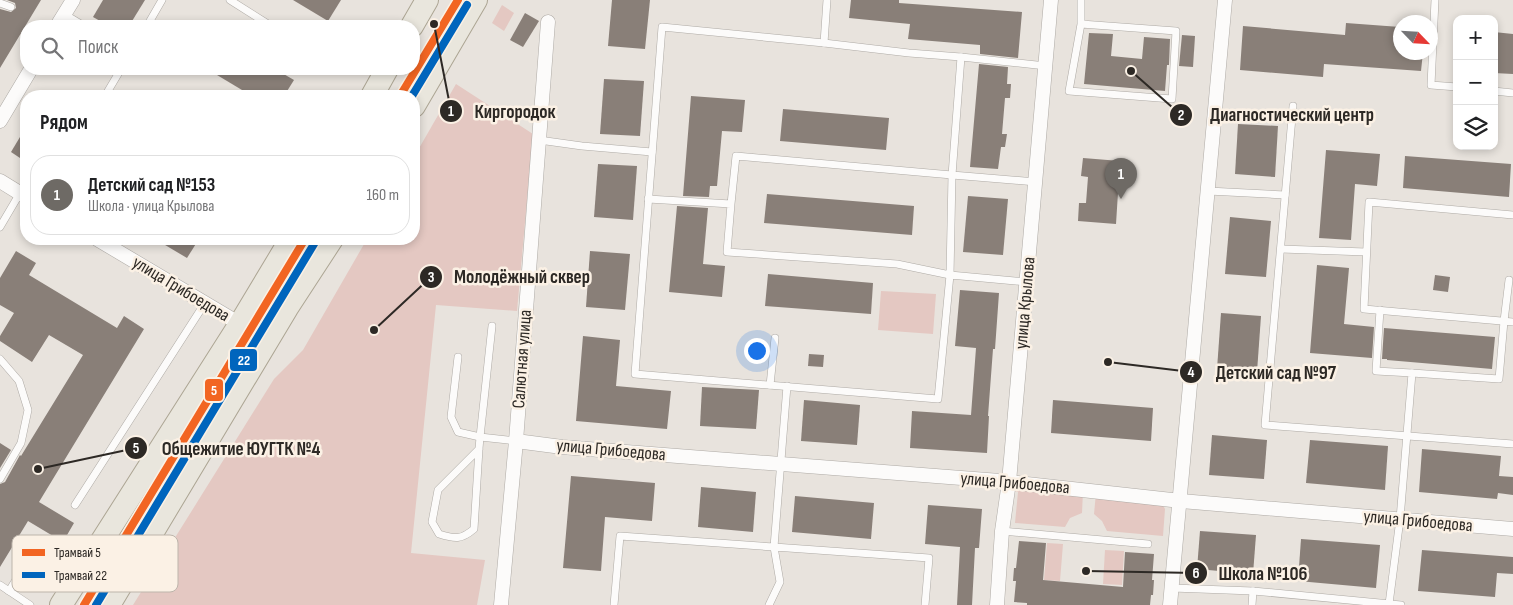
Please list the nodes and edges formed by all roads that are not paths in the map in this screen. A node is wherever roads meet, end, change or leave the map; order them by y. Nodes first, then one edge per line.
1 (73, 0) edge
2 (162, 0) edge
3 (230, 0) edge
4 (428, 0) edge
5 (476, 0) edge
6 (826, 0) edge
7 (1051, 0) edge
8 (1081, 0) edge
9 (1225, 0) edge
10 (1435, 0) edge
11 (0, 2) edge
12 (11, 7) dead end
13 (60, 20) edge
14 (150, 20) edge
15 (262, 20) edge
16 (416, 20) edge
17 (548, 22) dead end
18 (1081, 24) junction
19 (824, 43) junction
20 (962, 57) junction
21 (1046, 66) junction
22 (27, 75) edge
23 (117, 75) edge
24 (384, 75) edge
25 (1453, 87) edge
26 (109, 90) edge
27 (375, 90) edge
28 (1498, 91) edge
29 (1513, 93) edge
30 (420, 96) edge
31 (1292, 106) dead end
32 (0, 121) edge
33 (539, 140) junction
34 (652, 152) junction
35 (952, 175) junction
36 (0, 181) edge
37 (1036, 182) junction
38 (1208, 191) junction
39 (20, 193) edge
40 (1285, 195) junction
41 (20, 199) edge
42 (648, 199) junction
43 (731, 204) junction
44 (1513, 215) edge
45 (0, 227) edge
46 (107, 245) edge
47 (285, 245) edge
48 (328, 245) edge
49 (1281, 249) junction
50 (1366, 252) junction
51 (950, 275) junction
52 (1510, 280) dead end
53 (1026, 282) junction
54 (205, 303) junction
55 (1380, 310) junction
56 (1504, 321) junction
57 (1513, 322) edge
58 (240, 324) junction
59 (492, 326) dead end
60 (775, 338) dead end
61 (458, 357) dead end
62 (0, 359) edge
63 (1412, 373) junction
64 (770, 385) junction
65 (787, 386) junction
66 (1406, 436) junction
67 (480, 437) junction
68 (516, 441) junction
69 (1513, 444) edge
70 (479, 449) junction
71 (781, 464) junction
72 (0, 479) edge
73 (1009, 482) junction
74 (1181, 501) junction
75 (75, 505) dead end
76 (1400, 519) junction
77 (1513, 529) edge
78 (1002, 531) junction
79 (106, 535) edge
80 (151, 535) edge
81 (1148, 544) dead end
82 (774, 547) junction
83 (0, 585) edge
84 (12, 586) edge
85 (1172, 588) junction
86 (9, 591) junction
87 (1253, 591) junction
88 (70, 592) edge
89 (117, 592) edge
90 (1389, 604) edge
91 (30, 605) edge
92 (62, 605) edge
93 (109, 605) edge
94 (501, 605) edge
95 (614, 605) edge
96 (769, 605) edge
97 (925, 605) edge
98 (997, 605) edge
99 (1170, 605) edge
100 (1252, 605) edge
101 (1401, 605) edge

1 - 13 street
2 - 14 lane
3 - 15 lane
4 - 16 main road
5 - 30 main road
6 - 19 lane
7 - 21 street, улица Крылова
8 - 18 lane
9 - 38 street
10 - 25 lane
11 - 12 lane
17 - 33 street, Салютная улица
18 - 18 lane
19 - 20 lane
19 - 34 lane
20 - 21 lane
20 - 35 lane
21 - 37 street, улица Крылова
22 - 32 street
23 - 26 lane
24 - 27 main road
28 - 29 lane
31 - 40 lane
33 - 34 lane
33 - 68 street, Салютная улица
34 - 42 lane
35 - 37 lane
35 - 43 lane
35 - 51 lane
36 - 39 street
37 - 53 street, улица Крылова
38 - 40 lane
38 - 74 street
40 - 49 lane
41 - 45 lane
42 - 43 lane
42 - 64 lane
43 - 51 lane
44 - 50 lane
46 - 54 street, улица Грибоедова
47 - 58 main road
48 - 80 main road
49 - 50 lane
49 - 66 lane
50 - 55 lane
51 - 53 lane
51 - 65 lane
52 - 56 lane
53 - 73 street, улица Крылова
54 - 58 street, улица Грибоедова
54 - 75 lane
55 - 56 lane
55 - 63 lane
56 - 57 lane
56 - 63 lane
58 - 79 main road
59 - 67 lane
60 - 64 lane
61 - 67 lane
62 - 72 lane
63 - 66 lane
64 - 65 lane
65 - 71 lane
66 - 69 lane
66 - 76 lane
67 - 68 lane
67 - 70 lane
68 - 71 street, улица Грибоедова
68 - 94 street, Салютная улица
70 - 70 lane
71 - 73 street, улица Грибоедова
71 - 82 lane
73 - 74 street, улица Грибоедова
73 - 78 street, улица Крылова
74 - 76 street, улица Грибоедова
74 - 85 street
76 - 77 street, улица Грибоедова
76 - 90 lane
78 - 81 lane
78 - 98 street, улица Крылова
82 - 95 lane
82 - 96 lane
82 - 97 lane
83 - 86 lane
84 - 86 lane
85 - 87 lane
85 - 99 street
86 - 91 lane
87 - 90 lane
87 - 100 lane
88 - 92 main road
89 - 93 main road
90 - 101 lane

